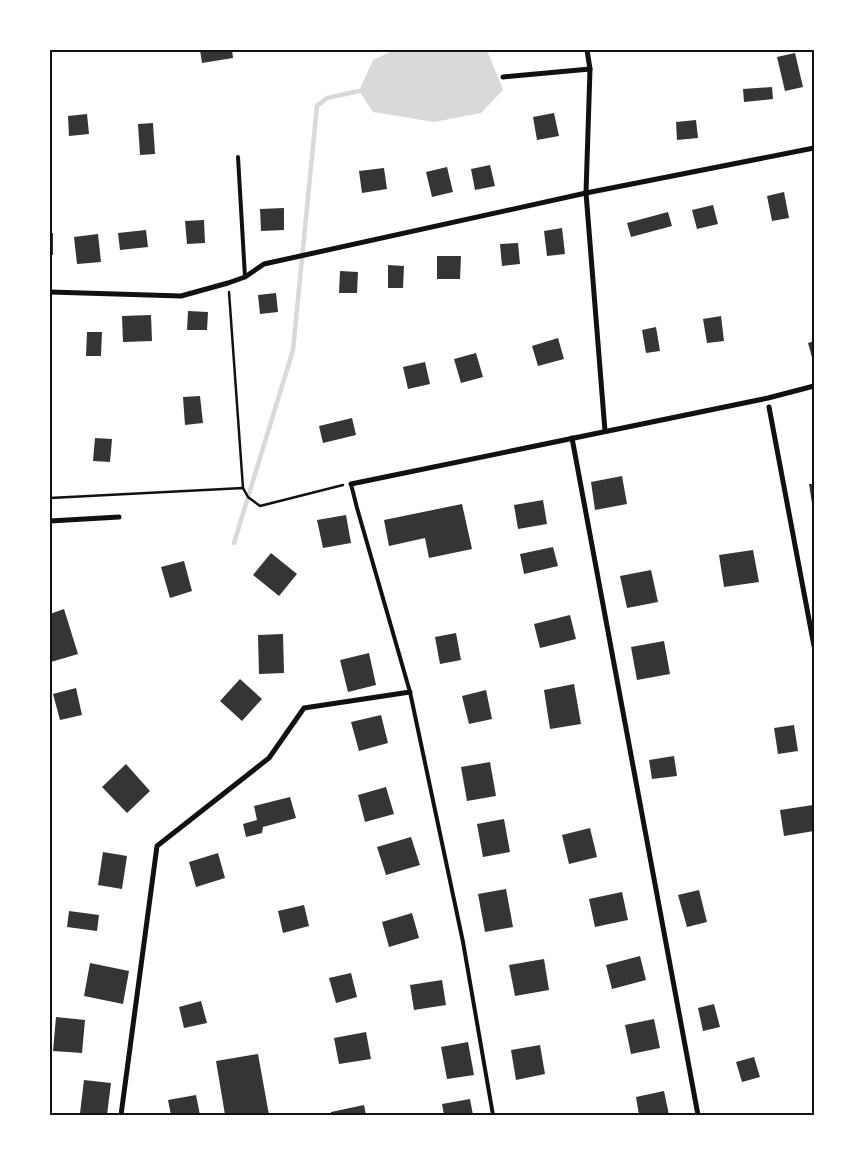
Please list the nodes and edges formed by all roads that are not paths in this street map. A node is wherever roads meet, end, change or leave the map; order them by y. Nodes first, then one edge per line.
1 (588, 50) edge
2 (590, 69) junction
3 (503, 78) dead end
4 (814, 148) edge
5 (238, 156) dead end
6 (586, 193) junction
7 (245, 277) junction
8 (50, 292) edge
9 (814, 386) edge
10 (768, 398) junction
11 (770, 407) joint
12 (605, 431) junction
13 (572, 438) junction
14 (351, 484) joint
15 (119, 517) dead end
16 (50, 521) edge
17 (814, 646) edge
18 (410, 692) junction
19 (121, 1115) edge
20 (493, 1115) edge
21 (698, 1115) edge

1 - 2 street
2 - 3 street
2 - 6 street
4 - 6 street
5 - 7 lane
6 - 7 street
6 - 12 street
7 - 8 street
9 - 10 street
10 - 11 lane
10 - 12 street
11 - 17 street
12 - 13 street
13 - 14 street
13 - 21 street
14 - 18 lane
15 - 16 street
18 - 19 street
18 - 20 lane

